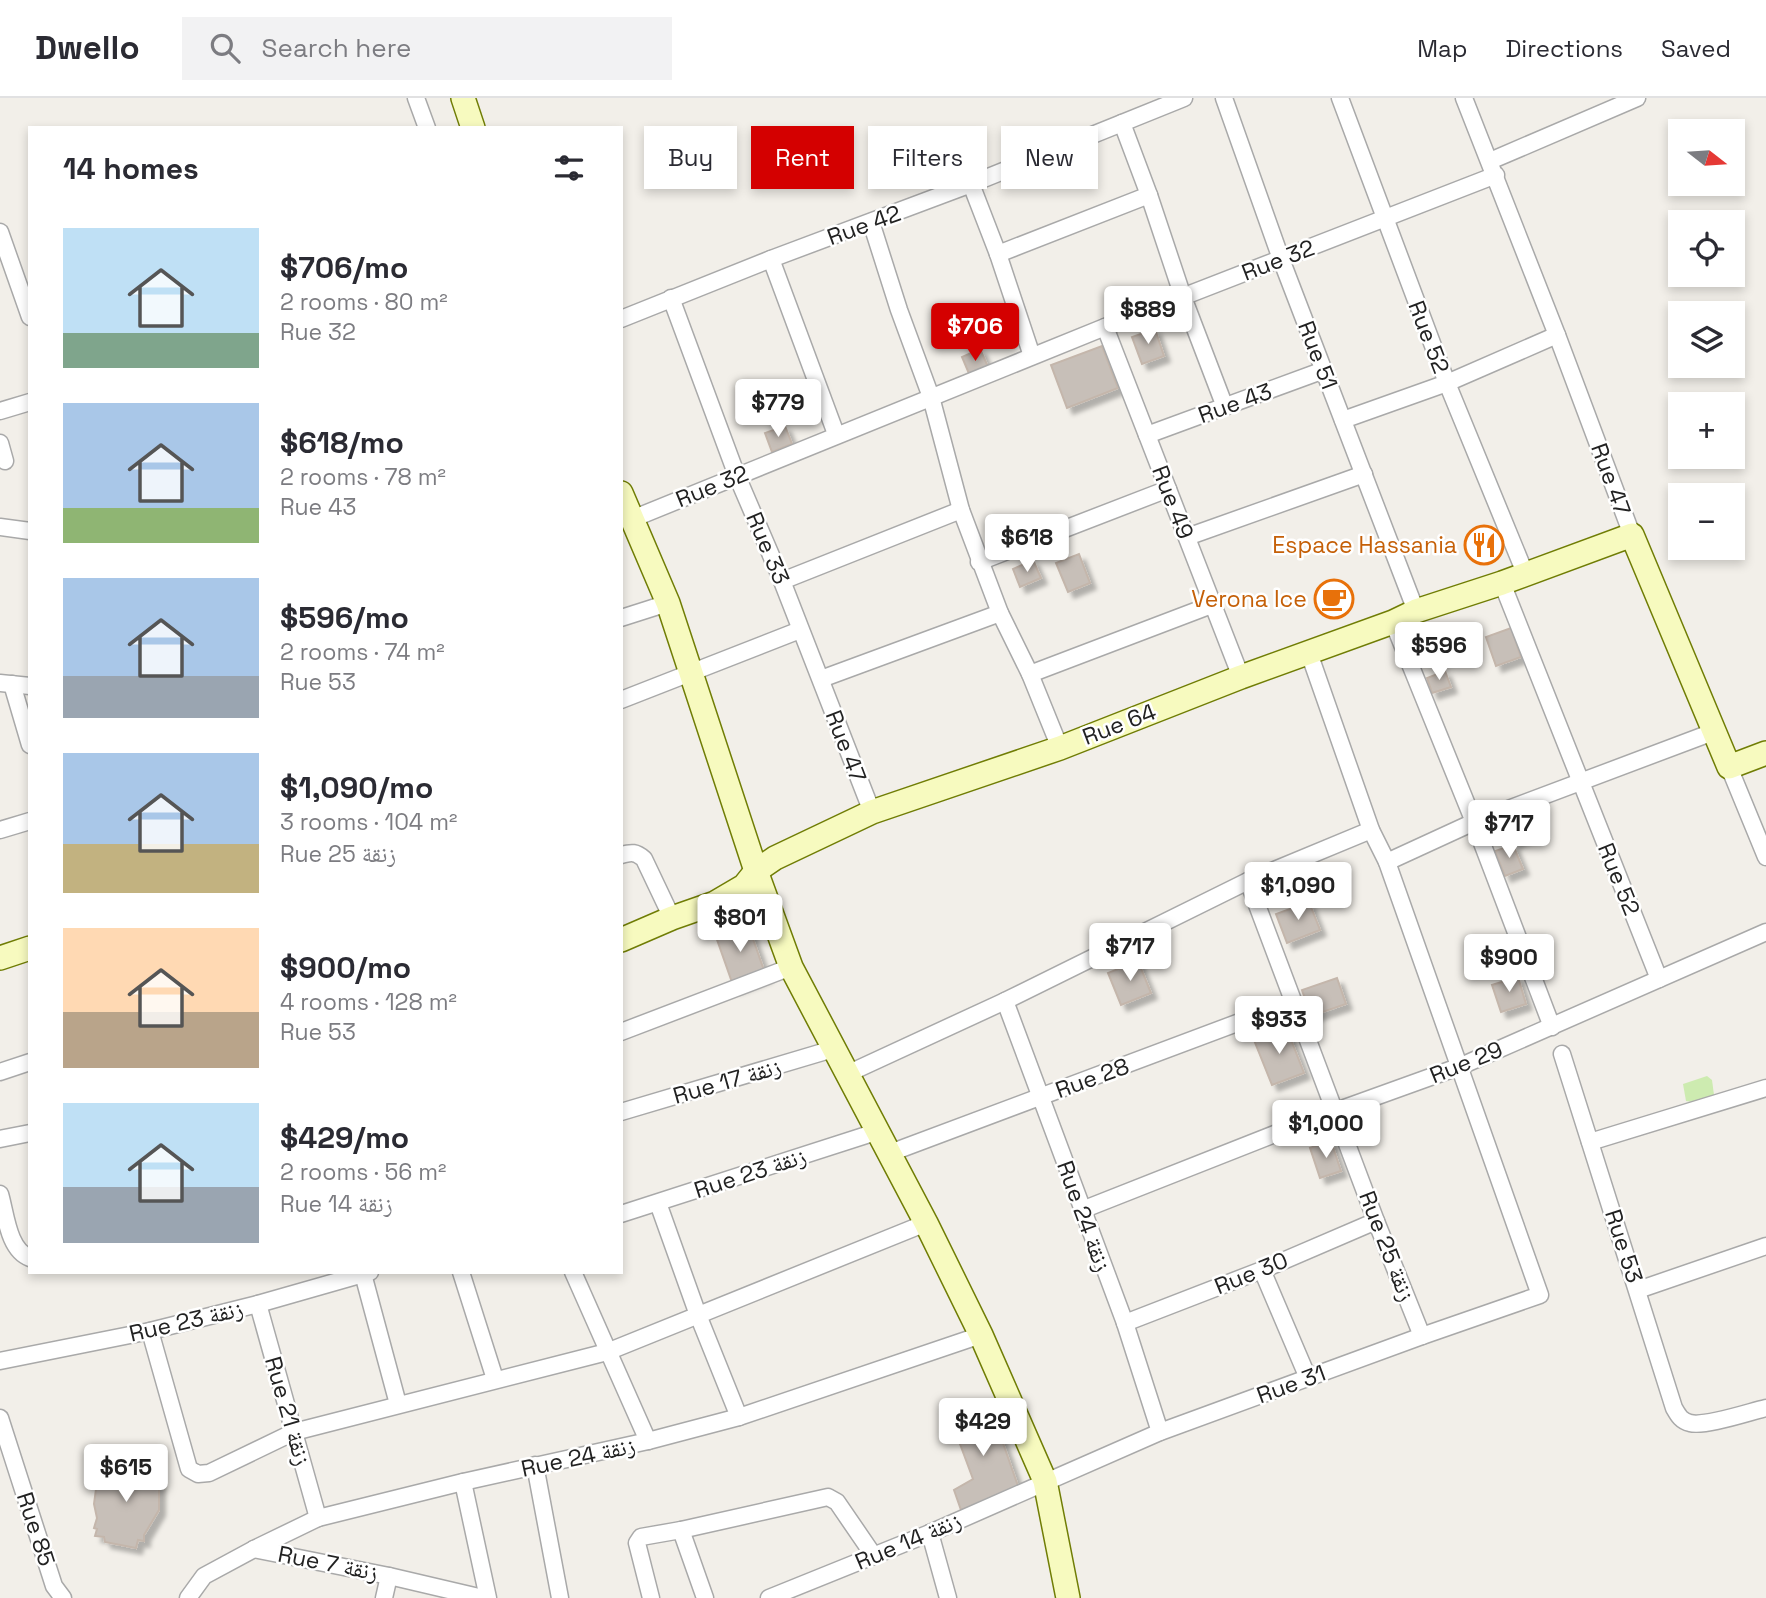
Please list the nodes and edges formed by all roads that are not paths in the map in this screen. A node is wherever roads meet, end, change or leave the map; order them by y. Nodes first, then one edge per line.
1 (415, 98) edge
2 (463, 98) edge
3 (1184, 98) edge
4 (1224, 98) edge
5 (1340, 98) edge
6 (1464, 98) edge
7 (1637, 98) edge
8 (1122, 123) junction
9 (426, 126) edge
10 (472, 126) edge
11 (1493, 168) junction
12 (987, 178) edge
13 (958, 189) edge
14 (973, 189) edge
15 (1149, 195) junction
16 (1384, 219) junction
17 (872, 222) junction
18 (0, 232) edge
19 (998, 254) junction
20 (771, 259) junction
21 (1281, 259) junction
22 (1183, 297) junction
23 (671, 299) junction
24 (28, 311) edge
25 (623, 318) edge
26 (1105, 327) junction
27 (1557, 335) junction
28 (1032, 356) junction
29 (1324, 370) junction
30 (1447, 383) junction
31 (931, 397) junction
32 (28, 403) edge
33 (1225, 407) junction
34 (0, 411) edge
35 (1343, 420) junction
36 (836, 434) junction
37 (1147, 435) junction
38 (0, 443) edge
39 (5, 461) dead end
40 (1364, 474) junction
41 (737, 476) junction
42 (1168, 489) junction
43 (623, 498) edge
44 (961, 510) junction
45 (632, 519) junction
46 (0, 527) edge
47 (28, 531) edge
48 (1632, 535) junction
49 (1187, 537) junction
50 (979, 562) junction
51 (1525, 573) junction
52 (782, 581) junction
53 (1503, 583) junction
54 (668, 603) junction
55 (1214, 604) junction
56 (1416, 611) junction
57 (1000, 613) junction
58 (623, 617) edge
59 (1393, 622) junction
60 (800, 630) junction
61 (1309, 653) junction
62 (689, 672) junction
63 (1030, 674) junction
64 (1241, 677) junction
65 (821, 679) junction
66 (6, 683) edge
67 (28, 686) edge
68 (623, 699) edge
69 (1713, 732) junction
70 (28, 740) edge
71 (1060, 748) junction
72 (1766, 753) edge
73 (1729, 766) junction
74 (1580, 782) junction
75 (872, 812) junction
76 (28, 822) edge
77 (1474, 822) junction
78 (0, 830) edge
79 (1371, 830) junction
80 (623, 854) edge
81 (1766, 857) edge
82 (1387, 862) junction
83 (756, 871) junction
84 (1248, 881) junction
85 (671, 918) junction
86 (1766, 932) edge
87 (623, 939) edge
88 (28, 949) edge
89 (0, 958) edge
90 (791, 967) junction
91 (1659, 979) junction
92 (1005, 1001) junction
93 (1293, 1002) junction
94 (1552, 1027) junction
95 (623, 1031) edge
96 (833, 1049) junction
97 (1562, 1054) dead end
98 (28, 1063) edge
99 (1461, 1066) junction
100 (0, 1072) edge
101 (847, 1074) junction
102 (1766, 1088) edge
103 (1040, 1097) junction
104 (623, 1111) edge
105 (1336, 1112) junction
106 (879, 1132) junction
107 (28, 1133) edge
108 (0, 1139) edge
109 (1590, 1142) junction
110 (890, 1153) junction
111 (0, 1194) edge
112 (658, 1203) junction
113 (1082, 1210) junction
114 (623, 1213) edge
115 (1376, 1221) junction
116 (926, 1223) junction
117 (1766, 1247) edge
118 (28, 1257) edge
119 (1262, 1270) junction
120 (363, 1274) edge
121 (367, 1274) edge
122 (462, 1274) edge
123 (574, 1274) edge
124 (1638, 1290) junction
125 (258, 1304) junction
126 (698, 1315) junction
127 (1125, 1323) junction
128 (150, 1331) junction
129 (981, 1335) junction
130 (1422, 1336) junction
131 (607, 1352) junction
132 (0, 1361) edge
133 (1308, 1378) junction
134 (495, 1379) junction
135 (398, 1404) junction
136 (1766, 1408) edge
137 (739, 1417) junction
138 (0, 1418) edge
139 (293, 1432) junction
140 (1160, 1432) junction
141 (648, 1441) junction
142 (535, 1465) junction
143 (1045, 1481) junction
144 (463, 1482) junction
145 (318, 1518) junction
146 (681, 1530) junction
147 (930, 1533) junction
148 (254, 1549) junction
149 (874, 1556) junction
150 (389, 1576) junction
151 (63, 1598) edge
152 (188, 1598) edge
153 (384, 1598) edge
154 (486, 1598) edge
155 (560, 1598) edge
156 (651, 1598) edge
157 (705, 1598) edge
158 (769, 1598) edge
159 (948, 1598) edge
160 (1068, 1598) edge

1 - 9 street
2 - 10 street
3 - 8 street, Rue 42
4 - 21 street, Rue 51
5 - 16 street, Rue 52
6 - 11 street, Rue 47
7 - 11 street, Rue 32
8 - 12 street, Rue 42
8 - 15 street
11 - 16 street, Rue 32
11 - 27 street, Rue 47
13 - 17 street, Rue 42
14 - 19 street
15 - 19 street
15 - 22 street
16 - 21 street, Rue 32
16 - 30 street, Rue 52
17 - 20 street, Rue 42
17 - 31 street
18 - 24 street
19 - 28 street
20 - 23 street, Rue 42
20 - 36 street
21 - 22 street, Rue 32
21 - 29 street, Rue 51
22 - 26 street, Rue 32
22 - 33 street
23 - 25 street, Rue 42
23 - 41 street, Rue 33
26 - 28 street, Rue 32
26 - 37 street, Rue 49
27 - 30 street
27 - 48 street, Rue 47
28 - 31 street, Rue 32
29 - 33 street, Rue 43
29 - 35 street, Rue 51
30 - 35 street
30 - 51 street, Rue 52
31 - 36 street, Rue 32
31 - 44 street
32 - 34 street
33 - 37 street, Rue 43
35 - 40 street, Rue 51
36 - 41 street, Rue 32
37 - 42 street, Rue 49
38 - 39 street
40 - 49 street
40 - 56 street, Rue 51
41 - 45 street, Rue 32
41 - 52 street, Rue 33
42 - 49 street, Rue 49
42 - 50 street
43 - 45 street
44 - 50 street
44 - 52 street
45 - 54 street
46 - 47 street
48 - 51 street, Rue 64
48 - 69 street, Rue 47
49 - 55 street, Rue 49
50 - 57 street
51 - 53 street, Rue 64
52 - 60 street, Rue 33
53 - 56 street, Rue 64
53 - 74 street, Rue 52
54 - 58 street
54 - 62 street
55 - 63 street
55 - 64 street, Rue 49
56 - 59 street, Rue 64
57 - 63 street
57 - 65 street
59 - 61 street, Rue 64
59 - 77 street
60 - 62 street
60 - 65 street, Rue 33
61 - 64 street, Rue 64
61 - 79 street
62 - 68 street
62 - 83 street
63 - 71 street
64 - 71 street, Rue 64
65 - 75 street, Rue 47
66 - 67 street
66 - 70 street
69 - 73 street, Rue 47
69 - 74 street
71 - 75 street, Rue 64
72 - 73 street
73 - 81 street, Rue 47
74 - 77 street
74 - 91 street, Rue 52
75 - 83 street, Rue 64
76 - 78 street
77 - 82 street
77 - 94 street
79 - 82 street
79 - 84 street
80 - 85 street
82 - 99 street
83 - 85 street, Rue 64
83 - 90 street
84 - 92 street
84 - 93 street, Rue 25 زنقة
85 - 87 street, Rue 64
86 - 91 street, Rue 29
88 - 89 street
90 - 95 street
90 - 96 street
91 - 94 street, Rue 29
92 - 101 street
92 - 103 street, Rue 24 زنقة
93 - 103 street, Rue 28
93 - 105 street, Rue 25 زنقة
94 - 99 street, Rue 29
96 - 101 street
96 - 104 street, Rue 17 زنقة
97 - 109 street, Rue 53
98 - 100 street
99 - 105 street, Rue 29
99 - 130 street, Rue 31
101 - 106 street
102 - 109 street
103 - 110 street, Rue 28
103 - 113 street, Rue 24 زنقة
105 - 113 street, Rue 29
105 - 115 street, Rue 25 زنقة
106 - 110 street
106 - 112 street, Rue 23 زنقة
107 - 108 street
109 - 124 street, Rue 53
110 - 116 street
111 - 118 street
112 - 114 street, Rue 23 زنقة
112 - 126 street
113 - 127 street, Rue 24 زنقة
115 - 119 street, Rue 30
115 - 130 street, Rue 25 زنقة
116 - 126 street
116 - 129 street
117 - 124 street
119 - 127 street, Rue 30
119 - 133 street
120 - 125 street, Rue 23 زنقة
121 - 135 street
122 - 134 street
123 - 131 street
124 - 136 street, Rue 53
125 - 128 street, Rue 23 زنقة
125 - 139 street, Rue 21 زنقة
126 - 131 street
126 - 137 street
127 - 140 street, Rue 24 زنقة
128 - 132 street, Rue 23 زنقة
128 - 139 street
129 - 137 street, Rue 24 زنقة
129 - 143 street
130 - 133 street, Rue 31
131 - 134 street
131 - 141 street
133 - 140 street, Rue 31
134 - 135 street
135 - 139 street
137 - 141 street, Rue 24 زنقة
138 - 151 street, Rue 85
139 - 145 street, Rue 21 زنقة
140 - 143 street, Rue 31
141 - 142 street, Rue 24 زنقة
142 - 144 street, Rue 24 زنقة
142 - 155 street
143 - 147 street, Rue 14 زنقة
143 - 160 street
144 - 145 street, Rue 24 زنقة
144 - 154 street
145 - 148 street, Rue 24 زنقة
146 - 149 street
146 - 156 street
146 - 157 street
147 - 149 street, Rue 14 زنقة
147 - 159 street
148 - 150 street, Rue 7 زنقة
148 - 152 street, Rue 24 زنقة
149 - 158 street, Rue 14 زنقة
150 - 153 street
150 - 154 street, Rue 7 زنقة

